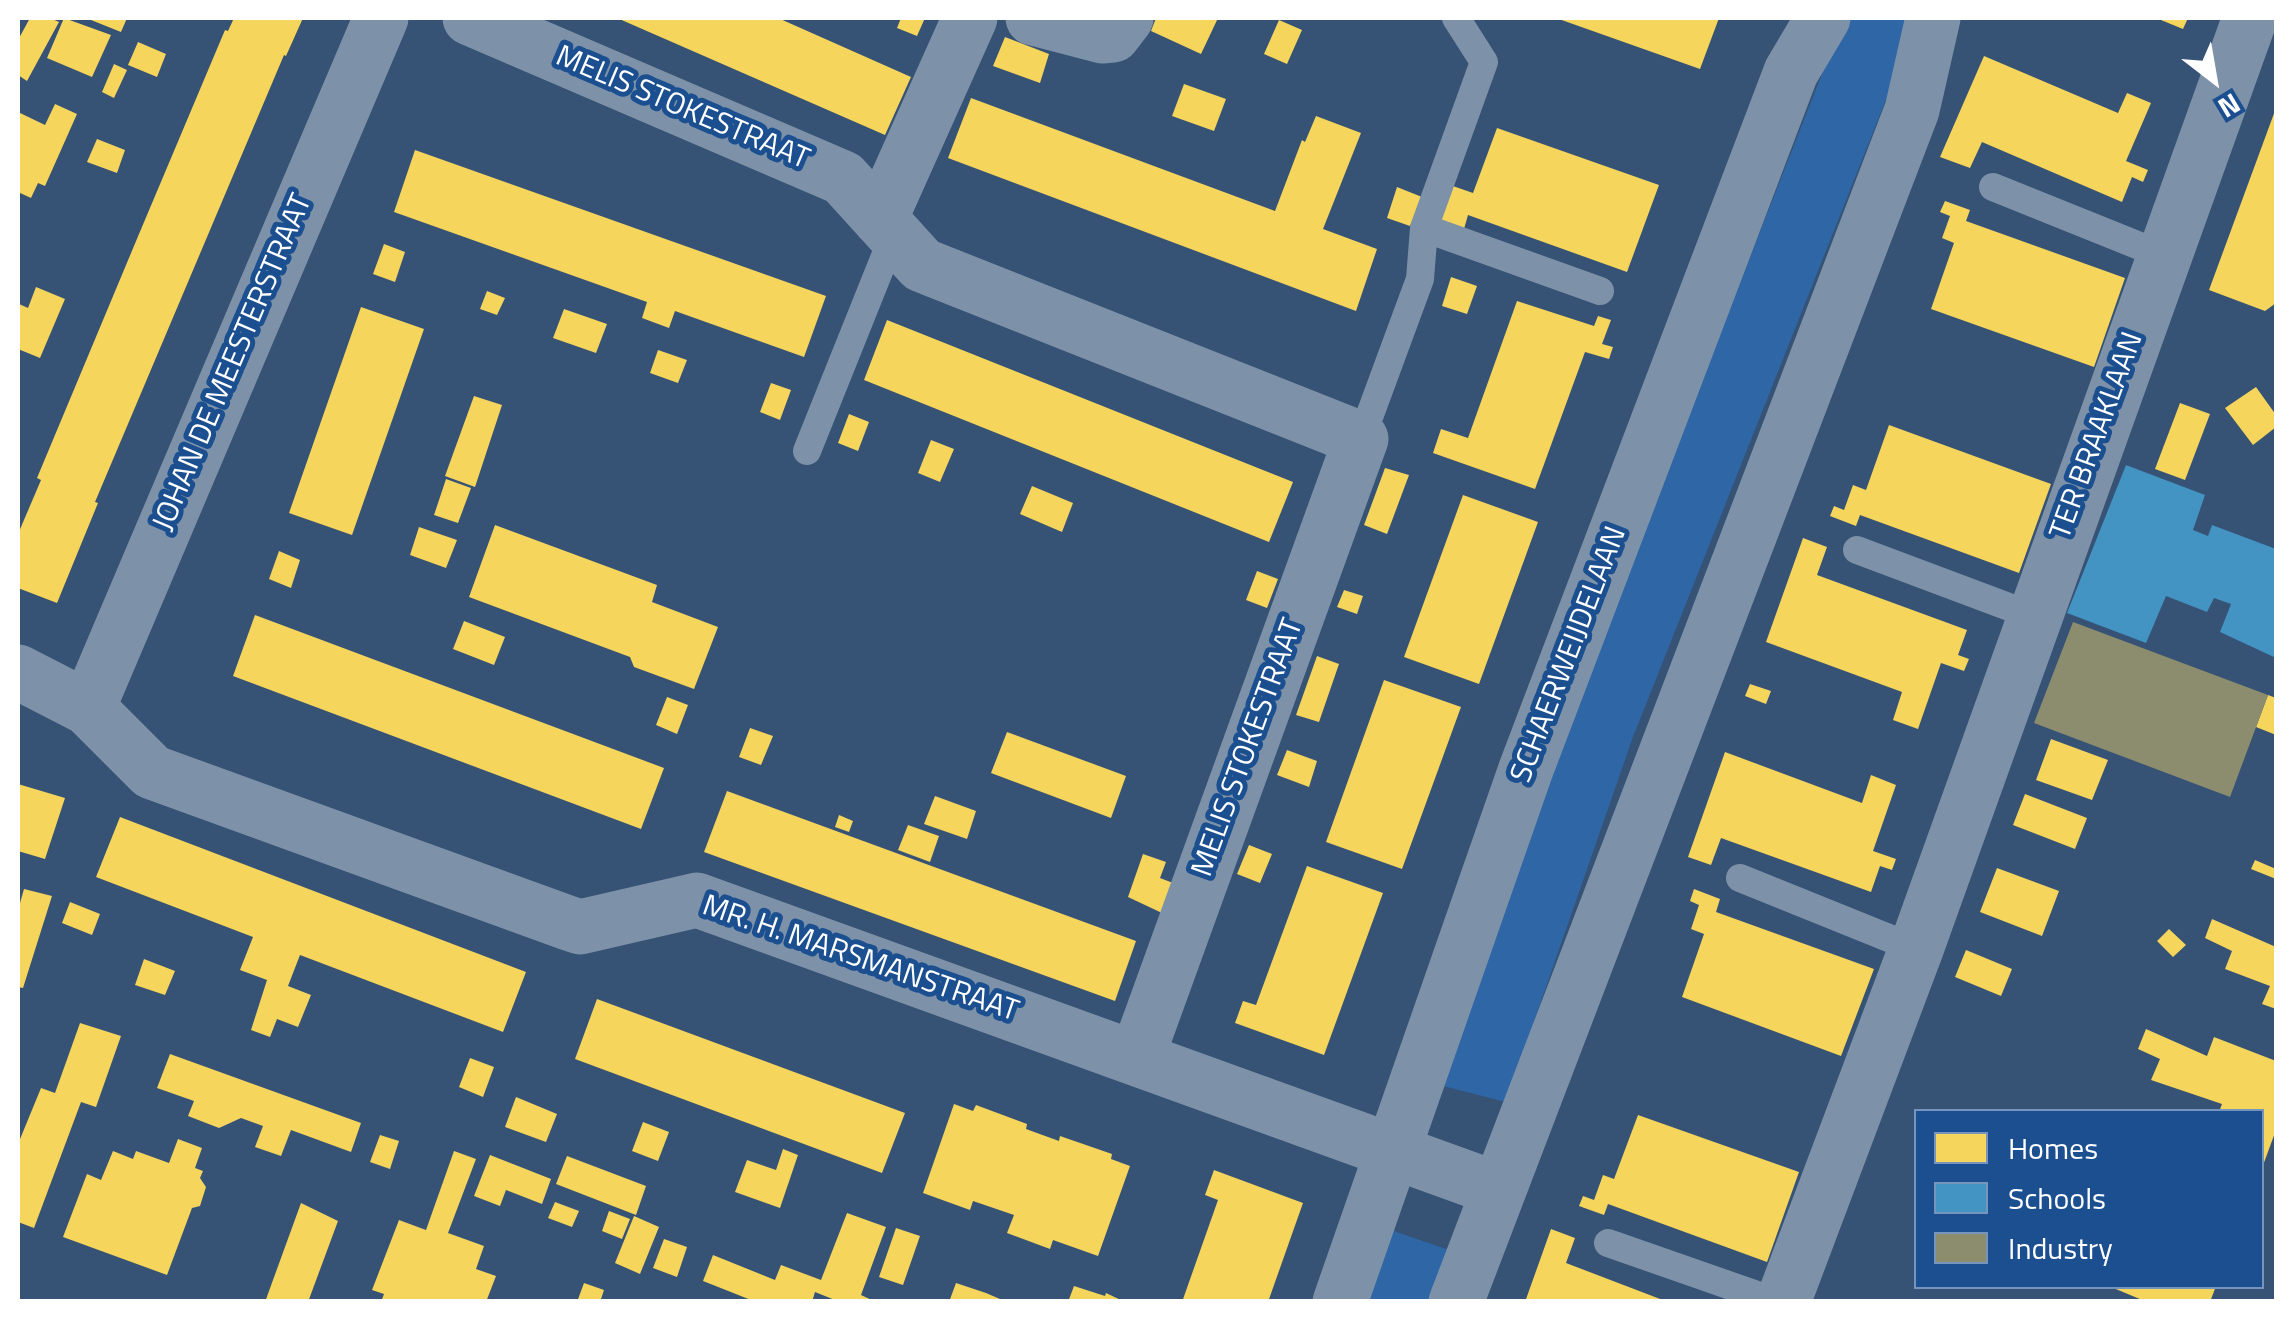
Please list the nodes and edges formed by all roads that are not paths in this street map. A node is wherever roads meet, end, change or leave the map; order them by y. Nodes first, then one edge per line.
1 (380, 18) edge
2 (470, 18) edge
3 (970, 18) edge
4 (1032, 18) edge
5 (1126, 18) edge
6 (1456, 18) edge
7 (1822, 18) edge
8 (1933, 18) edge
9 (2250, 18) edge
10 (1993, 187) dead end
11 (887, 226) junction
12 (1424, 228) junction
13 (2162, 255) junction
14 (1600, 291) dead end
15 (1361, 439) junction
16 (807, 451) dead end
17 (1857, 550) dead end
18 (2033, 616) junction
19 (18, 672) edge
20 (88, 708) junction
21 (1740, 878) dead end
22 (1916, 948) junction
23 (1137, 1057) junction
24 (1394, 1151) junction
25 (1497, 1189) junction
26 (1608, 1243) dead end
27 (1340, 1302) edge
28 (1456, 1302) edge
29 (1780, 1302) edge

1 - 20 street, JOHAN DE MEESTERSTRAAT
2 - 11 street, MELIS STOKESTRAAT
3 - 11 street
4 - 5 street
6 - 12 lane, MELIS STOKESTRAAT
7 - 24 street, SCHAERWEIJDELAAN
8 - 25 street
9 - 13 street, TER BRAAKLAAN
10 - 13 lane
11 - 15 street, MELIS STOKESTRAAT
11 - 16 lane
12 - 14 lane
12 - 15 lane, MELIS STOKESTRAAT
13 - 18 street, TER BRAAKLAAN
15 - 23 street, MELIS STOKESTRAAT
17 - 18 lane
18 - 22 street, TER BRAAKLAAN
19 - 20 street, MR. H. MARSMANSTRAAT
20 - 23 street, MR. H. MARSMANSTRAAT
21 - 22 lane
22 - 29 street, TER BRAAKLAAN
23 - 24 street, MR. H. MARSMANSTRAAT
24 - 25 street, MR. H. MARSMANSTRAAT
24 - 27 street, SCHAERWEIJDELAAN
25 - 28 street
26 - 29 lane, TER BRAAKLAAN

